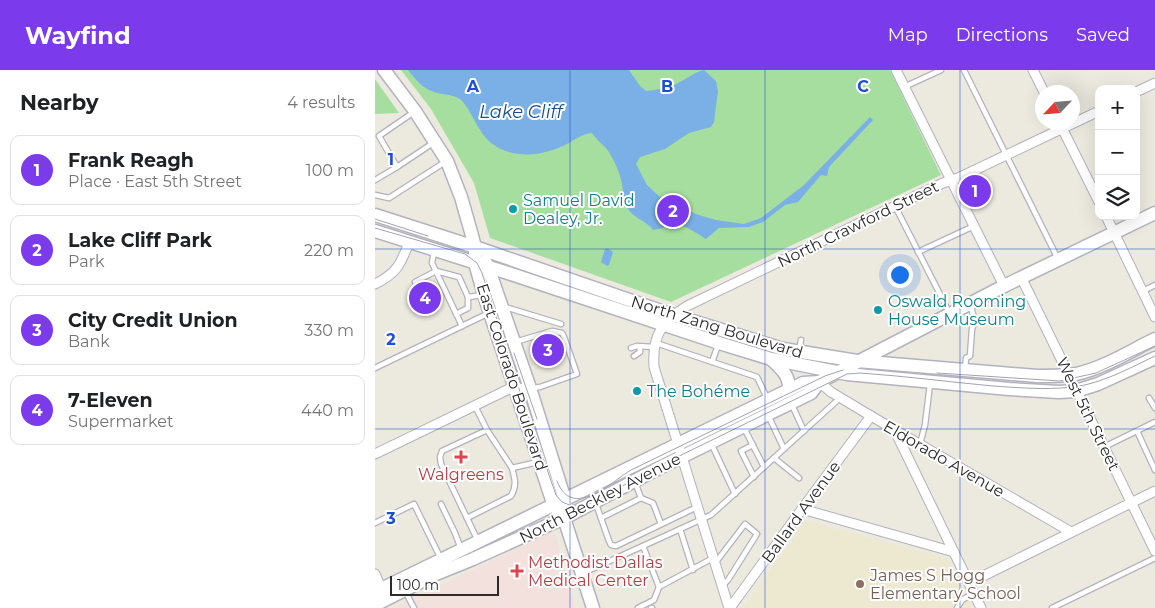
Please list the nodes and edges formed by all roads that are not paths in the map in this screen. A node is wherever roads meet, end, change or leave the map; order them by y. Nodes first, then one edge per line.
1 (384, 70) edge
2 (896, 70) edge
3 (941, 70) edge
4 (964, 70) edge
5 (1033, 70) edge
6 (1155, 84) edge
7 (1040, 85) edge
8 (904, 87) junction
9 (1140, 90) edge
10 (415, 112) junction
11 (1095, 112) edge
12 (1080, 118) edge
13 (1052, 130) edge
14 (1063, 130) edge
15 (435, 141) junction
16 (1006, 155) junction
17 (447, 161) junction
18 (397, 167) junction
19 (375, 180) edge
20 (951, 180) junction
21 (1095, 194) edge
22 (375, 195) edge
23 (895, 206) junction
24 (1155, 212) edge
25 (375, 215) edge
26 (1108, 220) edge
27 (974, 226) junction
28 (375, 231) edge
29 (1114, 232) junction
30 (409, 243) junction
31 (475, 247) junction
32 (435, 250) junction
33 (918, 252) junction
34 (1058, 259) junction
35 (475, 263) junction
36 (488, 267) junction
37 (436, 271) junction
38 (1021, 277) junction
39 (415, 282) dead end
40 (375, 284) edge
41 (1155, 285) edge
42 (1004, 286) junction
43 (451, 288) dead end
44 (445, 291) junction
45 (1143, 292) junction
46 (484, 294) junction
47 (466, 295) junction
48 (456, 298) dead end
49 (450, 301) junction
50 (970, 303) junction
51 (496, 309) junction
52 (456, 314) junction
53 (950, 314) junction
54 (673, 315) junction
55 (1155, 317) edge
56 (561, 324) dead end
57 (664, 325) junction
58 (462, 326) junction
59 (1155, 339) edge
60 (514, 342) junction
61 (719, 343) junction
62 (654, 345) junction
63 (641, 347) junction
64 (631, 348) dead end
65 (634, 356) dead end
66 (1155, 358) edge
67 (771, 359) junction
68 (857, 361) junction
69 (712, 362) junction
70 (375, 368) edge
71 (965, 370) junction
72 (837, 372) junction
73 (1068, 375) junction
74 (819, 382) junction
75 (930, 382) junction
76 (515, 388) junction
77 (530, 388) junction
78 (1076, 390) junction
79 (790, 397) junction
80 (840, 398) junction
81 (1149, 398) dead end
82 (768, 400) junction
83 (475, 405) junction
84 (1155, 408) edge
85 (767, 414) junction
86 (871, 416) junction
87 (1155, 422) edge
88 (743, 426) junction
89 (487, 430) junction
90 (894, 430) junction
91 (804, 431) junction
92 (1137, 431) junction
93 (539, 440) junction
94 (711, 442) junction
95 (920, 444) junction
96 (753, 445) junction
97 (1104, 447) junction
98 (784, 449) junction
99 (679, 451) junction
100 (375, 454) edge
101 (774, 458) junction
102 (539, 461) junction
103 (1153, 463) edge
104 (512, 468) junction
105 (764, 468) junction
106 (1155, 470) edge
107 (754, 477) junction
108 (799, 478) dead end
109 (635, 480) junction
110 (1155, 491) edge
111 (735, 494) junction
112 (641, 498) junction
113 (595, 501) junction
114 (560, 503) junction
115 (1131, 503) junction
116 (441, 504) dead end
117 (697, 507) junction
118 (802, 508) junction
119 (467, 518) junction
120 (564, 518) junction
121 (601, 518) junction
122 (701, 520) junction
123 (375, 523) edge
124 (661, 524) junction
125 (680, 529) junction
126 (1071, 532) junction
127 (479, 542) junction
128 (643, 546) junction
129 (461, 550) junction
130 (1155, 551) edge
131 (954, 552) junction
132 (1155, 558) edge
133 (441, 560) junction
134 (714, 561) junction
135 (693, 570) junction
136 (375, 574) edge
137 (582, 574) junction
138 (969, 583) junction
139 (722, 586) junction
140 (659, 587) junction
141 (405, 590) junction
142 (381, 593) edge
143 (974, 593) junction
144 (375, 605) edge
145 (414, 608) edge
146 (593, 608) edge
147 (638, 608) edge
148 (730, 608) edge
149 (957, 608) edge
150 (981, 608) edge
151 (1052, 608) edge

1 - 10 main road, East Colorado Boulevard
2 - 8 street
3 - 8 lane
4 - 16 lane
5 - 7 street
6 - 9 street
8 - 20 street
10 - 15 main road, East Colorado Boulevard
10 - 18 lane
11 - 12 street, North Crawford Street
13 - 16 street, North Crawford Street
14 - 21 street
15 - 17 main road, East Colorado Boulevard
15 - 18 lane
16 - 20 street, North Crawford Street
16 - 34 lane
17 - 22 lane
17 - 31 main road, East Colorado Boulevard
18 - 19 lane
20 - 23 street, North Crawford Street
20 - 27 street
23 - 33 lane
23 - 54 street, North Crawford Street
24 - 29 main road, North Beckley Avenue
25 - 31 main road, North Zang Boulevard
26 - 29 street
27 - 33 lane
27 - 42 street
28 - 30 main road, North Zang Boulevard
29 - 34 main road, North Beckley Avenue
29 - 45 street
30 - 32 main road, North Zang Boulevard
30 - 40 street
31 - 35 main road, East Colorado Boulevard
31 - 36 main road, East Colorado Boulevard
31 - 54 main road, North Zang Boulevard
32 - 35 main road, North Zang Boulevard
32 - 37 lane
33 - 53 lane
34 - 38 main road, North Beckley Avenue
35 - 36 main road, North Zang Boulevard
35 - 46 main road, East Colorado Boulevard
36 - 51 main road, East Colorado Boulevard
36 - 57 main road, North Zang Boulevard
37 - 39 lane
37 - 44 lane
37 - 47 lane
38 - 42 main road, North Beckley Avenue
38 - 73 street, West 5th Street
41 - 45 lane
42 - 50 main road, North Beckley Avenue
43 - 44 lane
44 - 49 lane
45 - 55 street
46 - 47 lane
46 - 51 main road, East Colorado Boulevard
47 - 52 lane
48 - 49 lane
49 - 52 lane
50 - 53 main road, North Beckley Avenue
50 - 71 lane
51 - 56 lane
51 - 58 lane
51 - 60 main road, East Colorado Boulevard
51 - 76 main road, East Colorado Boulevard
52 - 58 lane
53 - 68 main road, North Beckley Avenue
54 - 57 street, North Crawford Street
54 - 68 main road, North Zang Boulevard
57 - 61 main road, North Zang Boulevard
57 - 62 street, North Crawford Street
58 - 70 lane
59 - 73 main road, North Zang Boulevard
60 - 77 main road, East Colorado Boulevard
60 - 77 lane
61 - 67 main road, North Zang Boulevard
61 - 69 lane
62 - 63 lane
62 - 69 lane
62 - 99 street
63 - 64 lane
63 - 65 lane
66 - 78 main road, North Zang Boulevard
67 - 72 main road, North Zang Boulevard
67 - 79 main road
68 - 71 main road, North Zang Boulevard
68 - 72 main road, North Beckley Avenue
69 - 82 lane
71 - 73 main road, North Zang Boulevard
72 - 74 main road, North Beckley Avenue
72 - 75 main road, North Zang Boulevard
73 - 78 street, West 5th Street
74 - 79 main road, North Beckley Avenue
74 - 80 street, Eldorado Avenue
75 - 78 main road, North Zang Boulevard
75 - 95 lane
76 - 77 street
76 - 83 street
76 - 93 main road, East Colorado Boulevard
77 - 93 main road, East Colorado Boulevard
78 - 97 street, West 5th Street
79 - 82 main road, North Beckley Avenue
79 - 85 main road, North Beckley Avenue
79 - 91 lane
80 - 86 street, Eldorado Avenue
80 - 91 lane
81 - 84 lane
82 - 99 main road, North Beckley Avenue
83 - 89 lane
83 - 100 street
85 - 88 main road, North Beckley Avenue
85 - 98 lane
86 - 90 street, Eldorado Avenue
86 - 118 street, Ballard Avenue
87 - 92 lane
88 - 94 main road, North Beckley Avenue
88 - 96 lane
89 - 104 lane
89 - 119 lane
90 - 95 street, Eldorado Avenue
90 - 131 street
91 - 98 lane
92 - 97 lane
92 - 103 lane
93 - 102 main road, East Colorado Boulevard
93 - 114 main road, East Colorado Boulevard
94 - 99 main road, North Beckley Avenue
94 - 111 lane
95 - 126 street, Eldorado Avenue
96 - 105 lane
96 - 107 lane
97 - 115 street, West 5th Street
98 - 101 lane
99 - 109 main road, North Beckley Avenue
99 - 114 main road, North Beckley Avenue
99 - 117 street
101 - 105 lane
101 - 108 lane
102 - 104 lane
102 - 114 main road, East Colorado Boulevard
103 - 106 lane
104 - 119 lane
105 - 107 lane
107 - 111 lane
109 - 112 lane
109 - 113 main road, North Beckley Avenue
110 - 115 street
111 - 122 lane
112 - 121 lane
112 - 124 lane
113 - 120 main road, North Beckley Avenue
113 - 121 lane
114 - 120 main road
114 - 127 main road, North Beckley Avenue
115 - 126 street
115 - 130 street, West 5th Street
116 - 129 lane
117 - 122 street
117 - 124 lane
118 - 131 street
118 - 148 street, Ballard Avenue
119 - 127 lane
120 - 137 main road
120 - 141 main road, North Beckley Avenue
121 - 124 lane
122 - 125 lane
122 - 134 street
123 - 133 lane
125 - 128 lane
125 - 135 lane
126 - 138 street
127 - 129 main road, North Beckley Avenue
128 - 137 lane
128 - 140 lane
129 - 133 main road, North Beckley Avenue
131 - 138 street
132 - 151 lane
133 - 142 main road, North Beckley Avenue
134 - 135 lane
134 - 139 street
134 - 139 lane
135 - 140 lane
136 - 142 street
137 - 146 main road
138 - 143 street
139 - 148 street
140 - 147 lane
141 - 142 main road, North Beckley Avenue
141 - 145 lane
142 - 144 main road, North Beckley Avenue
143 - 149 lane
143 - 150 street

